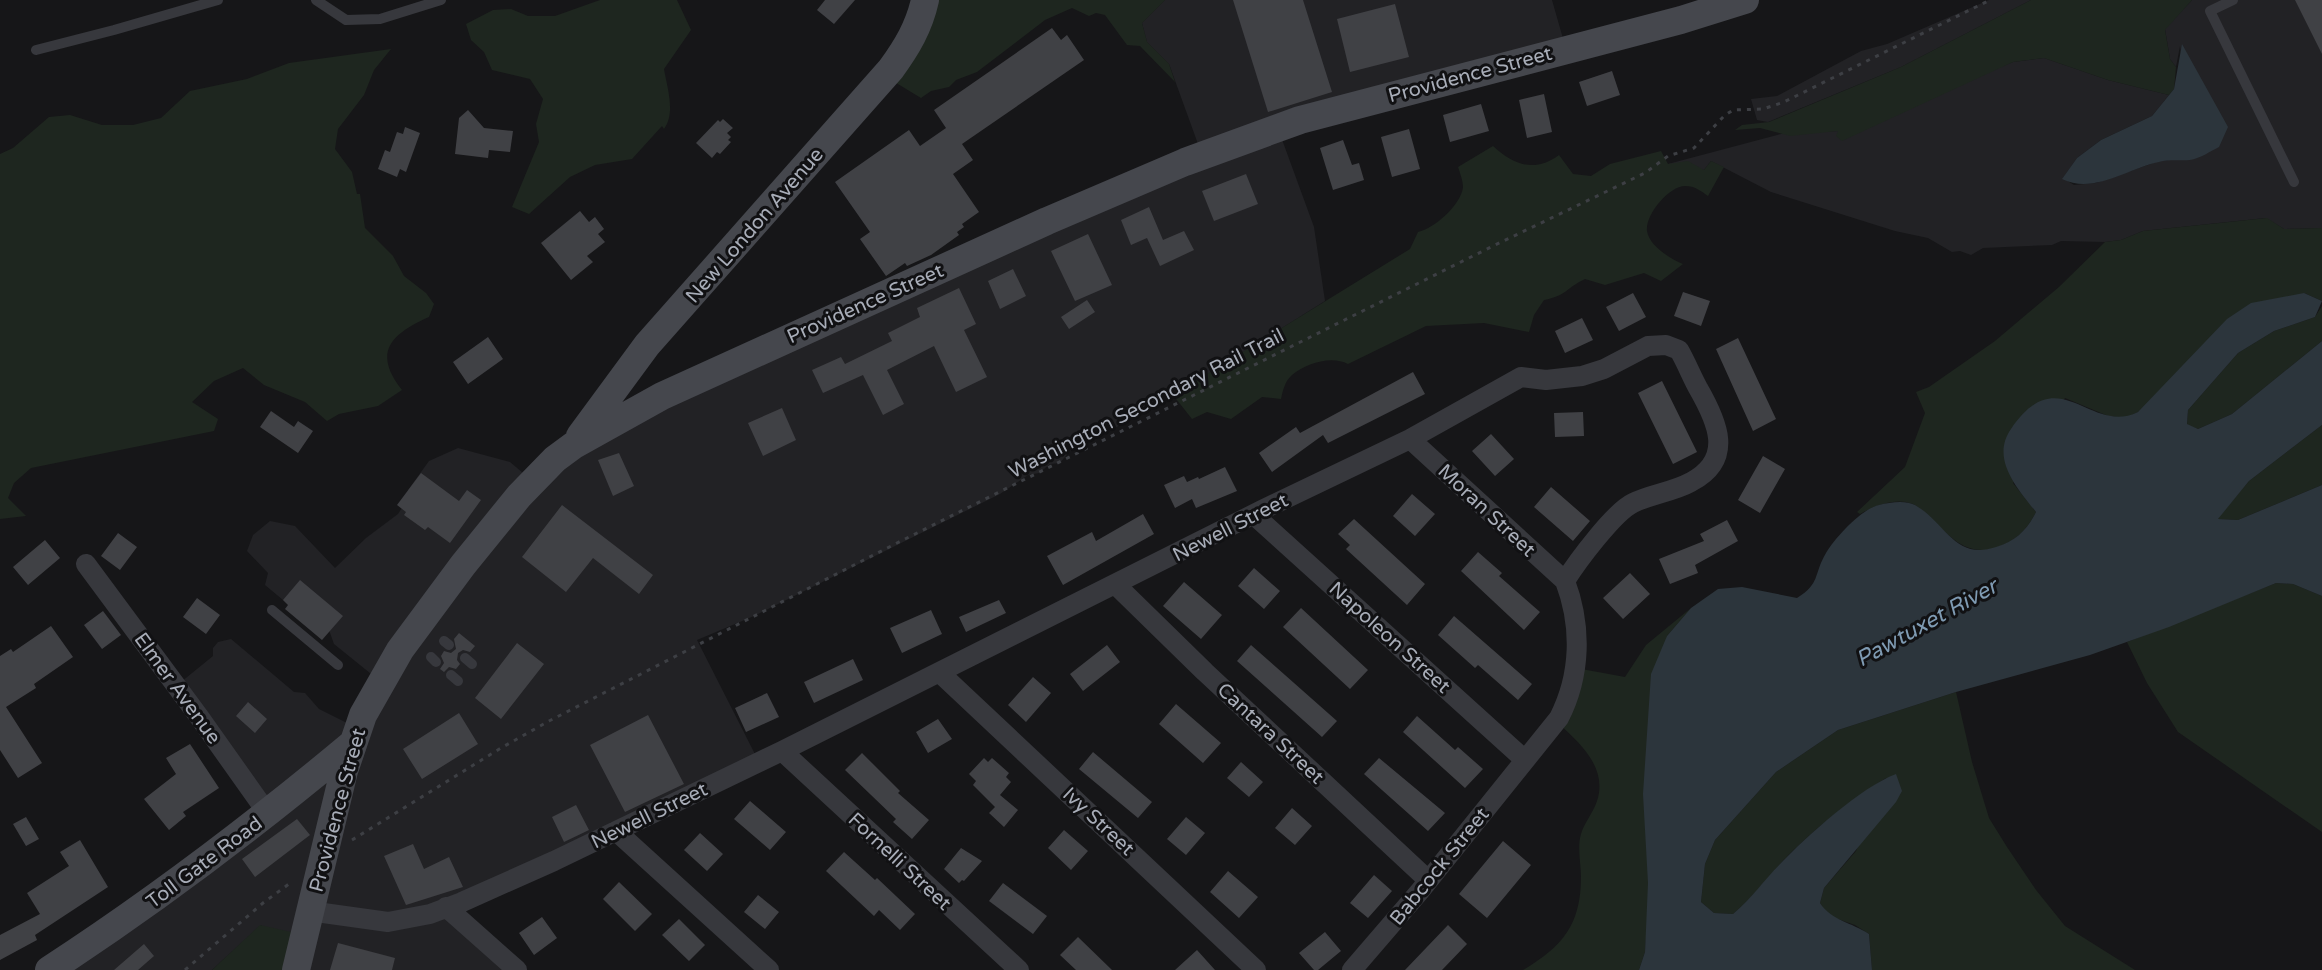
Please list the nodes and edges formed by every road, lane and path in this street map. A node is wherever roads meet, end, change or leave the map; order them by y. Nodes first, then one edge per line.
1 (218, 0) edge
2 (316, 0) edge
3 (441, 0) edge
4 (925, 0) edge
5 (1745, 0) edge
6 (1990, 0) edge
7 (2233, 0) edge
8 (36, 50) dead end
9 (2294, 182) dead end
10 (1410, 439) junction
11 (574, 445) junction
12 (1254, 515) junction
13 (86, 564) dead end
14 (1565, 581) junction
15 (1116, 585) junction
16 (272, 610) dead end
17 (338, 665) dead end
18 (940, 673) junction
19 (352, 744) junction
20 (782, 751) junction
21 (1525, 760) junction
22 (268, 814) junction
23 (616, 831) junction
24 (323, 860) junction
25 (1428, 880) junction
26 (446, 907) junction
27 (309, 911) junction
28 (49, 970) edge
29 (185, 970) edge
30 (296, 970) edge
31 (517, 970) edge
32 (769, 970) edge
33 (1019, 970) edge
34 (1256, 970) edge
35 (1352, 970) edge

1 - 8 lane
2 - 3 lane
4 - 11 main road, New London Avenue
5 - 11 main road, Providence Street
6 - 24 path, Washington Secondary Rail Trail
7 - 9 lane
10 - 12 street, Newell Street
10 - 14 street, Moran Street
10 - 14 street, Newell Street
11 - 19 main road, Providence Street
12 - 15 street, Newell Street
12 - 21 street, Napoleon Street
13 - 22 street, Elmer Avenue
14 - 21 street
15 - 18 street, Newell Street
15 - 25 street, Cantara Street
16 - 17 lane
18 - 20 street, Newell Street
18 - 34 street, Ivy Street
19 - 22 main road, Toll Gate Road
19 - 24 main road, Providence Street
20 - 23 street, Newell Street
20 - 33 street, Fornelli Street
21 - 25 street, Babcock Street
22 - 28 main road, Toll Gate Road
23 - 26 street, Newell Street
23 - 32 street
24 - 27 main road, Providence Street
24 - 29 path, Washington Secondary Rail Trail
25 - 35 street, Babcock Street
26 - 27 street, Newell Street
26 - 31 street
27 - 30 main road, Providence Street

